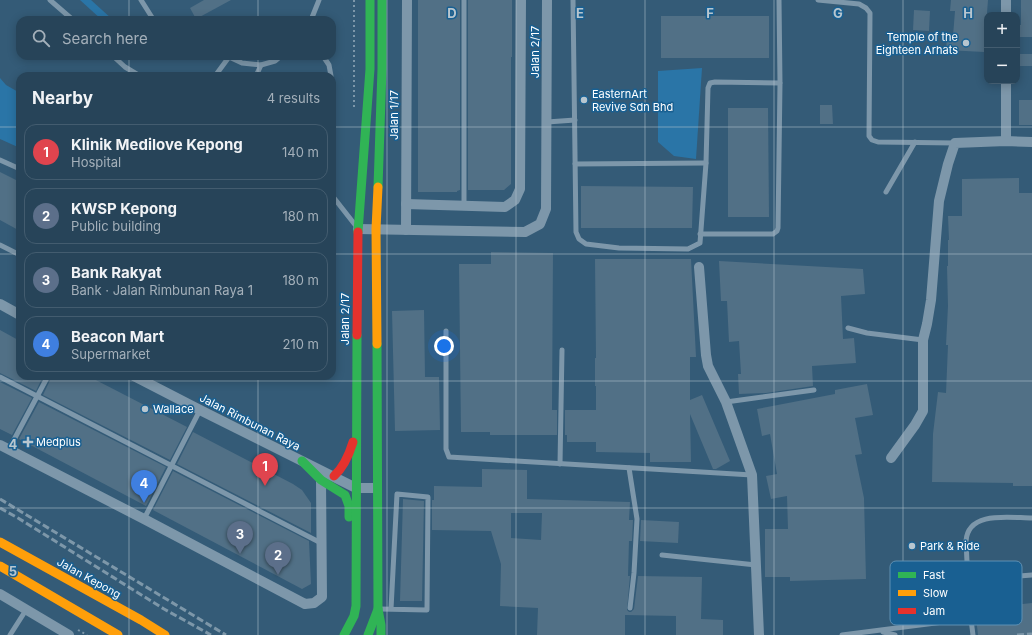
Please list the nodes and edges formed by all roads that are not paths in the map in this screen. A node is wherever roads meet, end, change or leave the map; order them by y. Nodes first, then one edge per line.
1 (50, 0) edge
2 (141, 0) edge
3 (319, 0) edge
4 (370, 0) edge
5 (382, 0) edge
6 (407, 0) edge
7 (464, 0) edge
8 (521, 0) edge
9 (547, 0) edge
10 (573, 0) edge
11 (779, 0) edge
12 (818, 0) edge
13 (1006, 0) edge
14 (1006, 12) edge
15 (68, 16) edge
16 (151, 16) edge
17 (313, 16) edge
18 (117, 60) edge
19 (225, 60) edge
20 (236, 60) edge
21 (276, 60) edge
22 (326, 60) edge
23 (261, 65) junction
24 (133, 72) edge
25 (218, 72) edge
26 (258, 72) edge
27 (330, 72) edge
28 (780, 83) junction
29 (1006, 84) edge
30 (575, 120) junction
31 (546, 122) junction
32 (1006, 141) junction
33 (915, 142) junction
34 (1032, 142) edge
35 (955, 143) junction
36 (0, 160) edge
37 (706, 163) junction
38 (575, 164) junction
39 (16, 167) edge
40 (886, 192) dead end
41 (336, 201) edge
42 (406, 204) junction
43 (464, 206) junction
44 (358, 229) junction
45 (376, 229) junction
46 (406, 230) junction
47 (700, 234) junction
48 (0, 245) edge
49 (16, 253) edge
50 (699, 267) dead end
51 (0, 304) edge
52 (16, 313) edge
53 (848, 328) dead end
54 (446, 331) dead end
55 (923, 340) junction
56 (562, 350) dead end
57 (0, 377) edge
58 (46, 380) edge
59 (142, 380) edge
60 (814, 390) dead end
61 (38, 396) junction
62 (726, 402) junction
63 (200, 410) junction
64 (357, 431) junction
65 (5, 447) edge
66 (891, 458) dead end
67 (302, 461) junction
68 (560, 464) junction
69 (171, 465) junction
70 (629, 468) junction
71 (752, 475) junction
72 (334, 476) junction
73 (321, 480) junction
74 (356, 488) junction
75 (377, 488) junction
76 (1032, 518) edge
77 (144, 519) junction
78 (356, 539) junction
79 (0, 542) edge
80 (321, 543) junction
81 (662, 555) dead end
82 (967, 561) edge
83 (756, 565) junction
84 (0, 566) edge
85 (1032, 575) edge
86 (1022, 576) edge
87 (0, 594) edge
88 (630, 608) dead end
89 (378, 609) junction
90 (391, 609) junction
91 (26, 610) junction
92 (922, 625) edge
93 (972, 625) edge
94 (878, 631) junction
95 (114, 634) edge
96 (10, 635) edge
97 (69, 635) edge
98 (165, 635) edge
99 (344, 635) edge
100 (368, 635) edge
101 (381, 635) edge
102 (760, 635) edge
103 (842, 635) edge
104 (895, 635) edge
105 (973, 635) edge

1 - 15 lane
2 - 16 lane
3 - 17 lane
4 - 44 street, Jalan 2/17
5 - 45 street
6 - 42 street, Jalan 1/17
7 - 43 lane
8 - 43 street
9 - 31 street, Jalan 2/17
10 - 30 lane
11 - 28 lane
12 - 33 lane
13 - 14 street
18 - 24 lane
19 - 25 lane
20 - 23 lane
21 - 23 lane
22 - 27 lane
23 - 26 lane
28 - 37 lane
28 - 47 lane
29 - 32 street
30 - 31 lane
30 - 38 lane
31 - 46 street, Jalan 2/17
32 - 34 street
32 - 35 street
33 - 35 lane
33 - 40 lane
35 - 55 street
36 - 39 lane
37 - 38 lane
37 - 47 lane
38 - 47 lane
41 - 44 lane
42 - 43 street
42 - 46 street, Jalan 1/17
44 - 45 street, Jalan 2/17
44 - 64 street, Jalan 2/17
45 - 46 street, Jalan 2/17
45 - 75 street
48 - 49 lane
50 - 62 street
51 - 52 street
53 - 55 lane
54 - 68 lane
55 - 66 street
56 - 68 lane
57 - 61 lane
58 - 61 lane
59 - 63 street, Jalan Rimbunan Raya
60 - 62 lane
61 - 65 lane
61 - 69 lane
62 - 71 street
63 - 67 street, Jalan Rimbunan Raya
63 - 69 lane
64 - 72 street
64 - 74 street, Jalan 2/17
65 - 77 street
67 - 72 street, Jalan Rimbunan Raya
67 - 73 street
68 - 70 lane
69 - 77 lane
69 - 80 lane
70 - 71 lane
70 - 88 lane
71 - 83 street
72 - 74 street, Jalan Rimbunan Raya
73 - 78 street
73 - 80 street
74 - 75 street
74 - 78 street, Jalan 2/17
75 - 89 street
76 - 82 lane
77 - 80 street
78 - 99 street, Jalan 2/17
79 - 98 street, Jalan Kepong
81 - 83 lane
83 - 102 street
84 - 95 street
85 - 86 lane
87 - 91 street
89 - 90 lane
89 - 100 street
89 - 101 street
90 - 90 lane
91 - 96 lane
91 - 97 street
92 - 94 lane
93 - 105 lane
94 - 103 lane
94 - 104 lane

